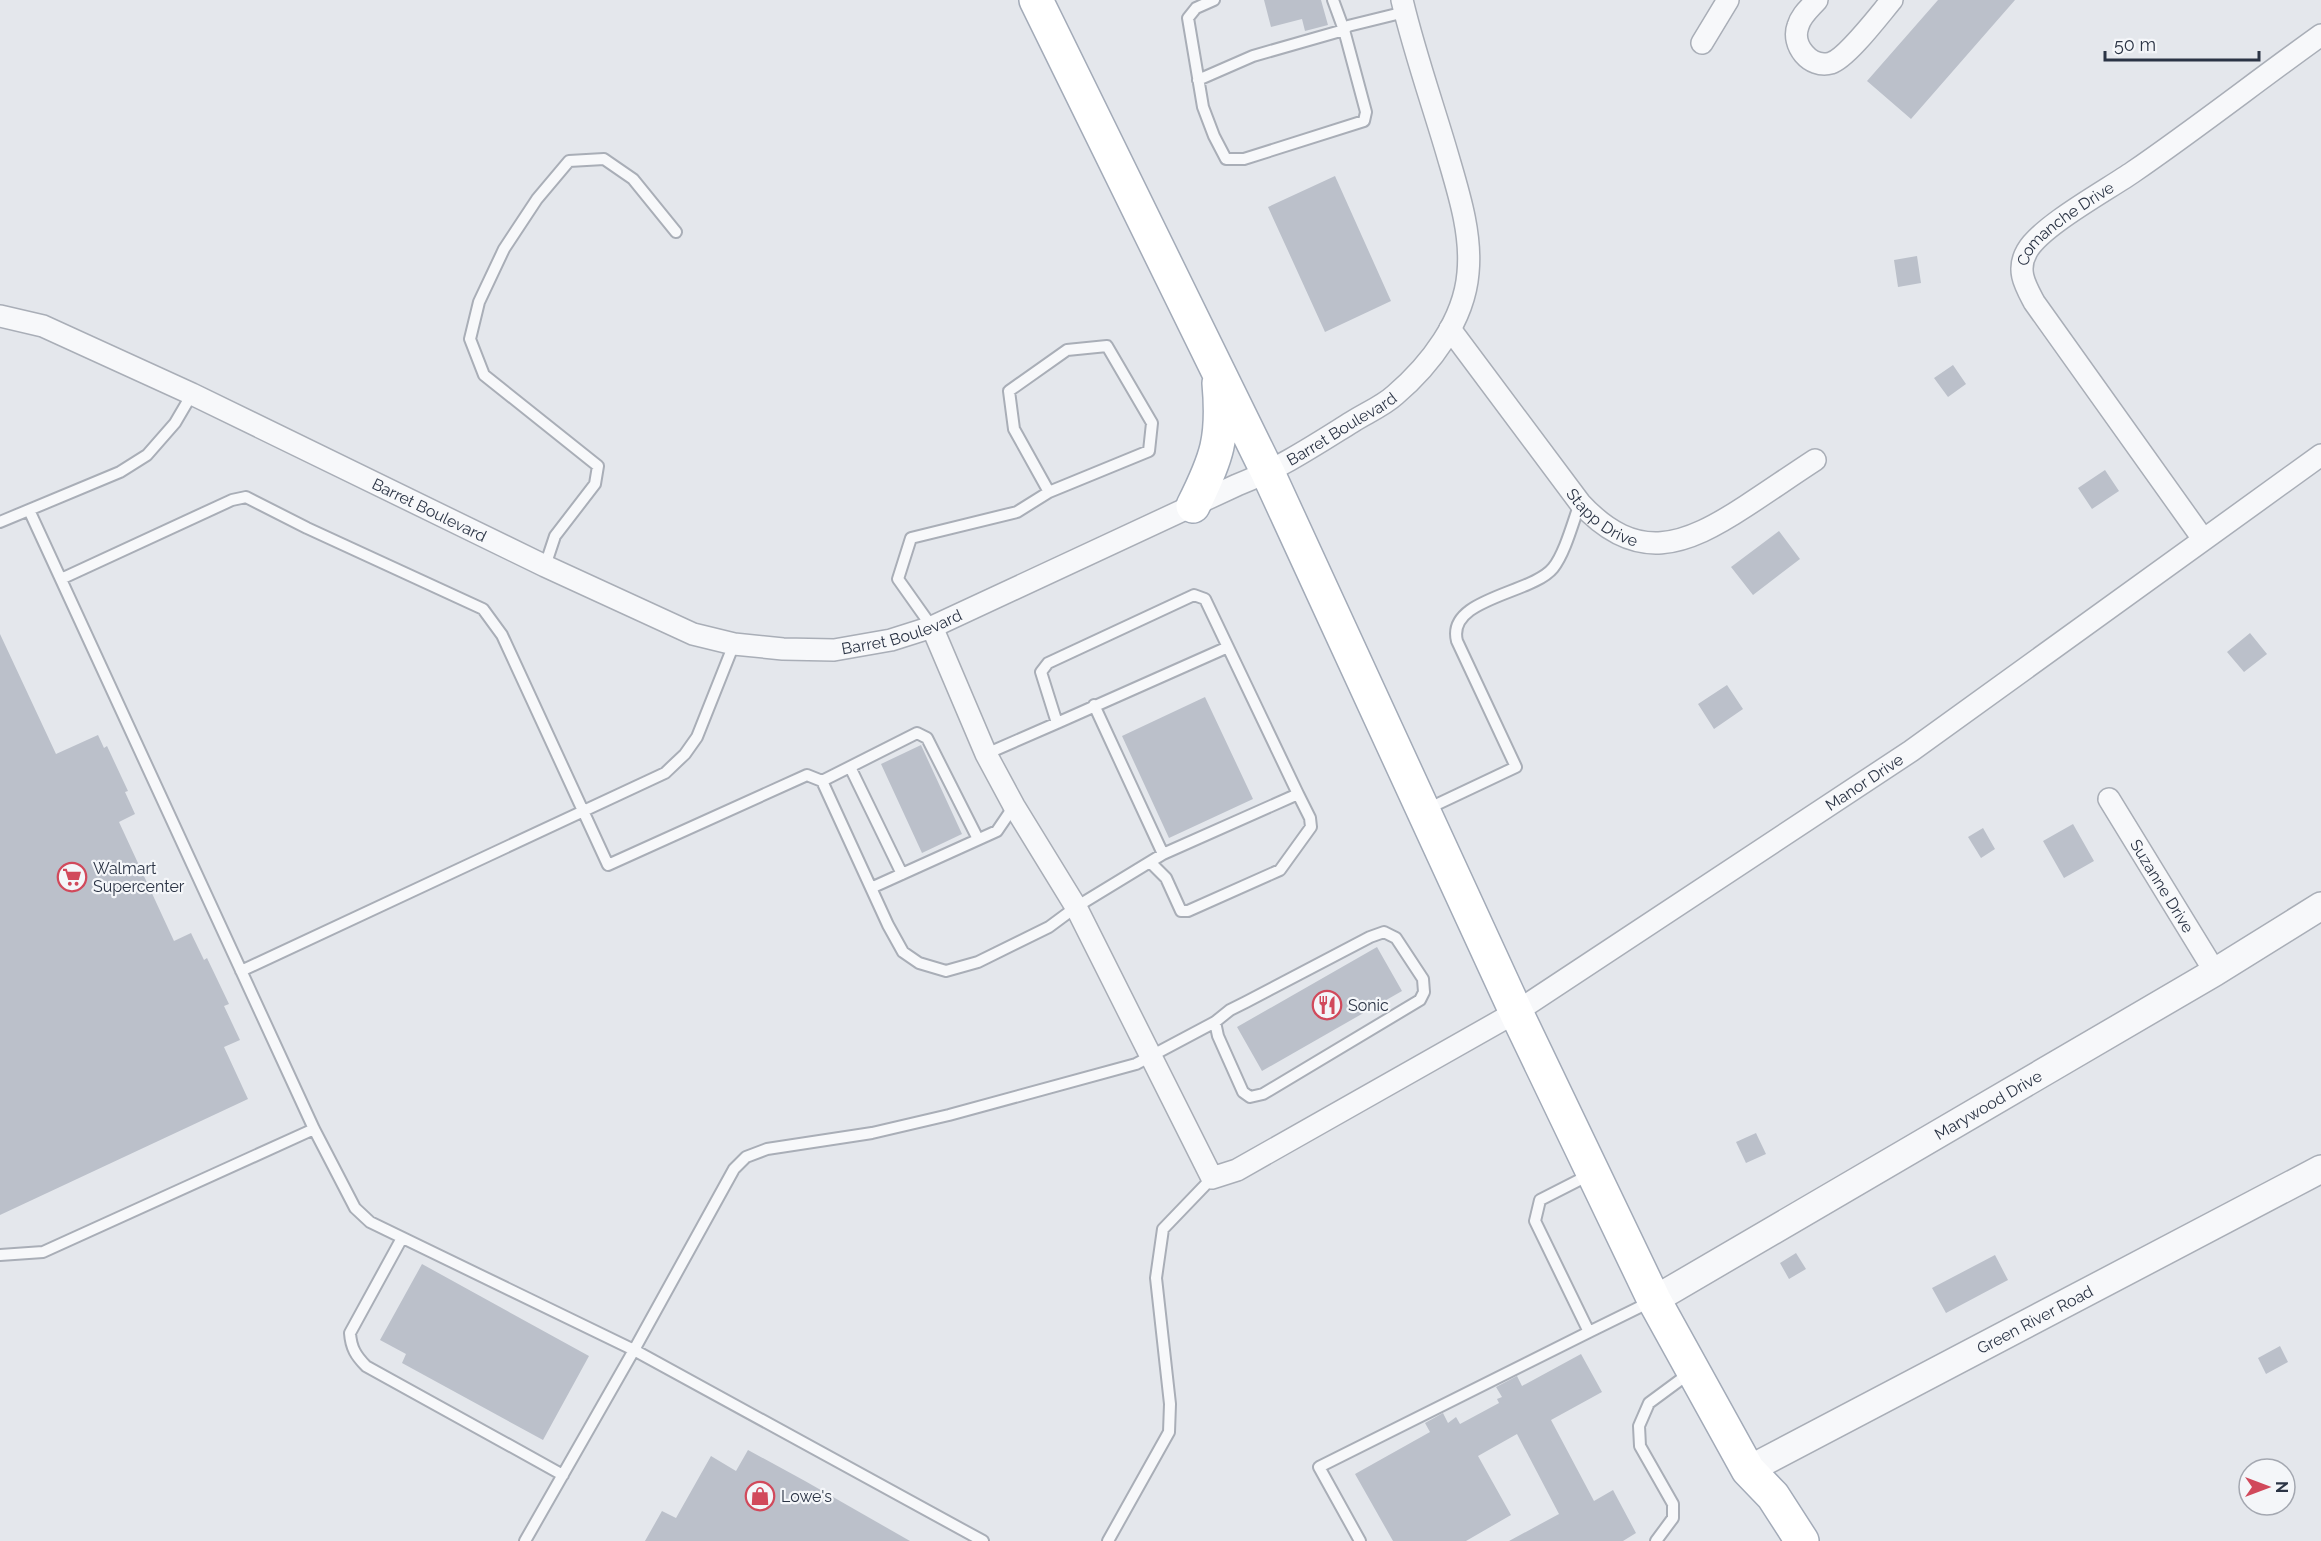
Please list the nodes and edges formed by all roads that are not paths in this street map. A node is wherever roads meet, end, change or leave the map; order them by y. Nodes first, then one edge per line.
1 (1036, 0) edge
2 (1214, 0) edge
3 (1333, 0) edge
4 (1728, 0) edge
5 (1817, 0) edge
6 (1892, 0) edge
7 (1403, 6) edge
8 (1344, 30) junction
9 (2321, 34) edge
10 (1702, 43) dead end
11 (1198, 80) junction
12 (676, 232) dead end
13 (0, 316) edge
14 (1450, 329) junction
15 (1217, 369) junction
16 (192, 394) junction
17 (2321, 455) edge
18 (1815, 460) dead end
19 (1268, 473) junction
20 (1049, 492) junction
21 (1580, 503) junction
22 (1193, 506) junction
23 (29, 510) junction
24 (0, 522) edge
25 (2203, 539) junction
26 (544, 566) junction
27 (61, 579) junction
28 (932, 627) junction
29 (734, 644) junction
30 (1228, 647) junction
31 (1094, 705) junction
32 (1057, 723) junction
33 (986, 754) junction
34 (850, 767) junction
35 (822, 781) junction
36 (1298, 794) junction
37 (2109, 799) dead end
38 (1014, 806) junction
39 (1424, 810) junction
40 (584, 812) junction
41 (978, 839) junction
42 (1163, 854) junction
43 (1150, 862) junction
44 (902, 874) junction
45 (871, 888) junction
46 (2321, 906) edge
47 (1076, 907) junction
48 (241, 971) junction
49 (2215, 972) junction
50 (1516, 1012) junction
51 (1215, 1022) junction
52 (1152, 1057) junction
53 (314, 1129) junction
54 (2321, 1169) edge
55 (1593, 1173) junction
56 (1212, 1178) junction
57 (402, 1238) junction
58 (0, 1255) edge
59 (1654, 1300) junction
60 (1589, 1332) junction
61 (634, 1350) junction
62 (1693, 1370) junction
63 (1748, 1470) junction
64 (563, 1475) junction
65 (969, 1537) edge
66 (525, 1541) edge
67 (984, 1541) edge
68 (1108, 1541) edge
69 (1360, 1541) edge
70 (1656, 1541) edge
71 (1802, 1541) edge

1 - 15 main road
2 - 11 lane
3 - 8 lane
4 - 10 street
5 - 6 street
7 - 8 lane
7 - 14 street, Barret Boulevard
8 - 11 lane
8 - 11 lane
9 - 25 street, Comanche Drive
12 - 26 lane
13 - 16 street, Barret Boulevard
14 - 19 street, Barret Boulevard
14 - 21 street, Stapp Drive
15 - 19 main road
15 - 22 main road
16 - 23 lane
16 - 26 street, Barret Boulevard
17 - 25 street, Manor Drive
18 - 21 street, Stapp Drive
19 - 22 street, Barret Boulevard
19 - 39 main road
20 - 20 lane
20 - 28 lane
21 - 39 lane
22 - 28 street, Barret Boulevard
23 - 24 lane
23 - 27 lane
25 - 50 street, Manor Drive
26 - 29 street, Barret Boulevard
27 - 40 lane
27 - 48 lane
28 - 29 street, Barret Boulevard
28 - 33 street
29 - 40 lane
30 - 31 lane
30 - 32 lane
30 - 36 lane
31 - 32 lane
31 - 42 lane
32 - 33 lane
33 - 38 street
34 - 35 lane
34 - 41 lane
34 - 44 lane
35 - 40 lane
35 - 45 lane
36 - 42 lane
36 - 43 lane
37 - 49 street, Suzanne Drive
38 - 41 lane
38 - 47 street
39 - 50 main road
40 - 48 lane
41 - 44 lane
42 - 43 lane
43 - 47 lane
44 - 45 lane
45 - 47 lane
46 - 49 street, Marywood Drive
47 - 52 street
48 - 53 lane
49 - 59 street, Marywood Drive
50 - 55 main road
50 - 56 street, Manor Drive
51 - 51 lane
51 - 52 lane
52 - 56 street
52 - 61 lane
53 - 57 lane
53 - 58 lane
54 - 63 street, Green River Road
55 - 59 main road
55 - 60 lane
56 - 68 lane
57 - 61 lane
57 - 64 lane
59 - 60 lane
59 - 62 main road
60 - 69 lane
61 - 64 lane
61 - 65 lane
62 - 63 main road
62 - 70 lane
63 - 71 main road
64 - 66 lane
65 - 67 lane

